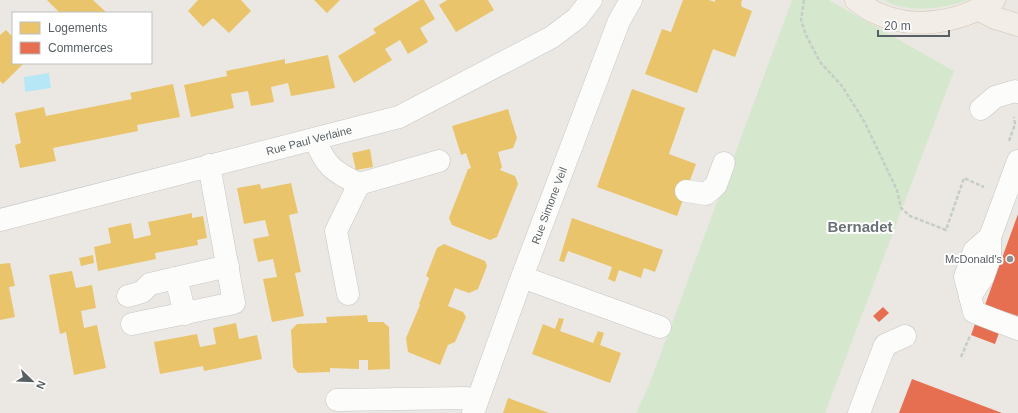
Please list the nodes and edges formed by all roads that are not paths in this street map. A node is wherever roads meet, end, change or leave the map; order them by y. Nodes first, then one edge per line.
1 (591, 0) edge
2 (631, 0) edge
3 (856, 0) edge
4 (986, 5) edge
5 (1018, 25) edge
6 (1018, 92) edge
7 (981, 108) dead end
8 (315, 139) junction
9 (439, 161) dead end
10 (1018, 161) edge
11 (724, 163) dead end
12 (209, 165) junction
13 (360, 184) junction
14 (686, 191) dead end
15 (0, 220) edge
16 (228, 266) junction
17 (522, 277) junction
18 (176, 278) junction
19 (348, 294) dead end
20 (128, 296) dead end
21 (185, 314) junction
22 (132, 324) dead end
23 (660, 328) dead end
24 (1018, 329) edge
25 (905, 336) dead end
26 (337, 400) dead end
27 (475, 406) edge
28 (858, 413) edge

1 - 8 street, Rue Paul Verlaine
2 - 17 street, Rue Simone Veil
3 - 4 main road
4 - 5 main road
6 - 7 street
8 - 12 street, Rue Paul Verlaine
8 - 13 street
9 - 13 street
10 - 24 street
11 - 14 street
12 - 15 street, Rue Paul Verlaine
12 - 16 street
13 - 19 street
16 - 18 street
16 - 21 street
17 - 23 street
17 - 27 street, Rue Simone Veil
18 - 20 street
18 - 21 street
21 - 22 street
25 - 28 street
26 - 27 street

